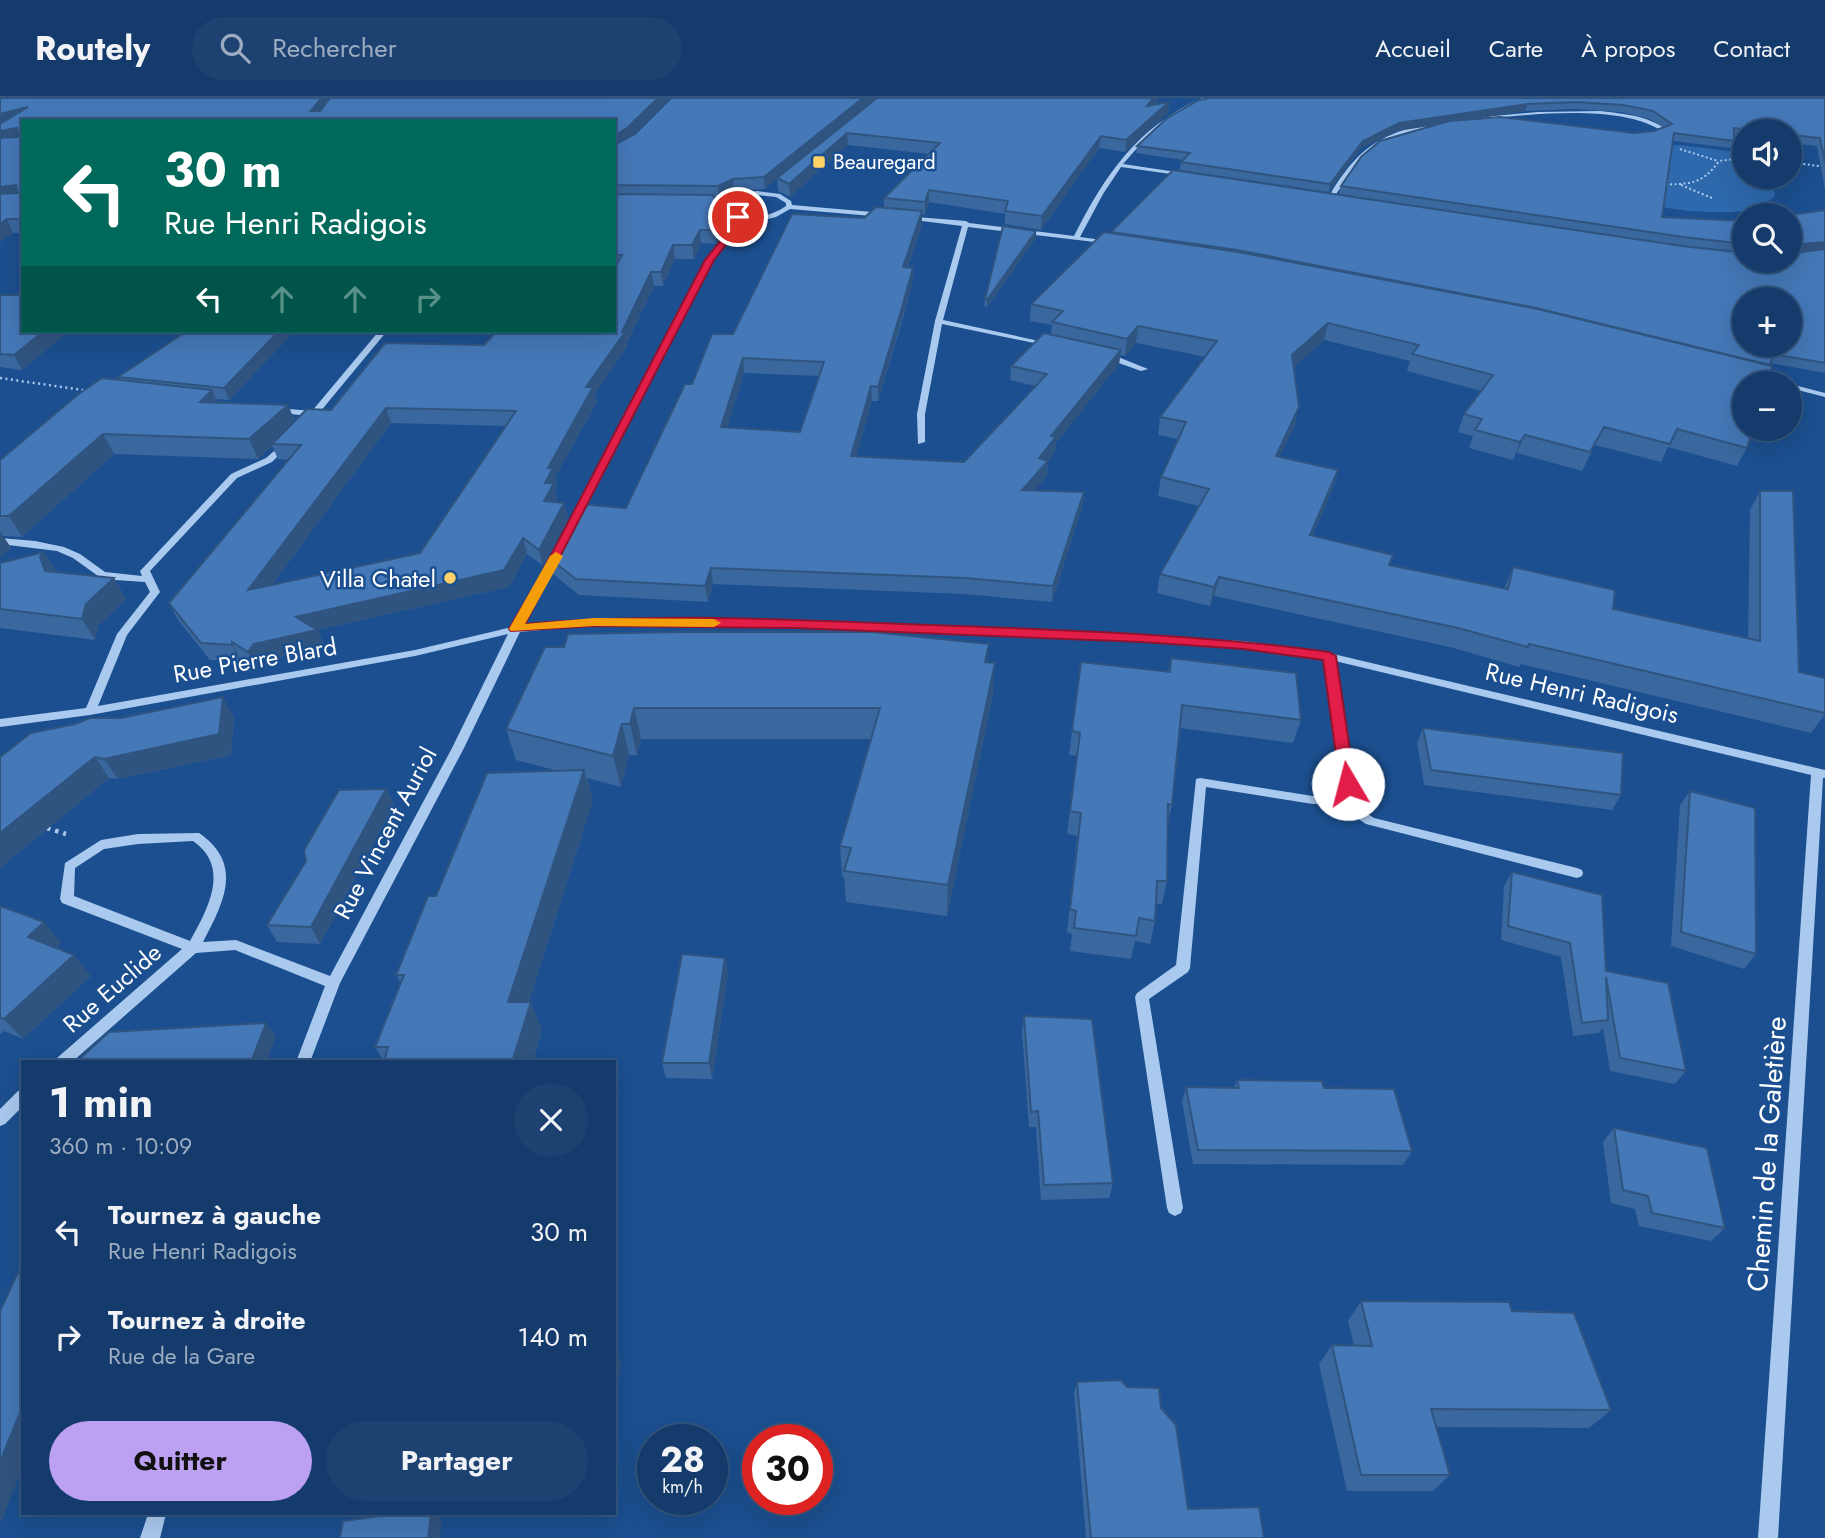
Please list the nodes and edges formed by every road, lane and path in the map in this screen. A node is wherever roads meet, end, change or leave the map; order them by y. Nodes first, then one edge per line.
1 (1206, 98) edge
2 (1486, 118) junction
3 (1459, 120) edge
4 (1451, 121) edge
5 (1523, 123) edge
6 (1650, 137) joint
7 (1732, 160) edge
8 (1719, 161) junction
9 (1802, 164) edge
10 (1119, 165) junction
11 (1825, 167) edge
12 (1197, 177) edge
13 (1651, 185) edge
14 (1680, 185) junction
15 (779, 186) edge
16 (768, 193) junction
17 (1318, 196) edge
18 (1331, 198) junction
19 (1712, 198) dead end
20 (1345, 200) edge
21 (708, 203) edge
22 (721, 203) junction
23 (789, 206) junction
24 (738, 217) junction
25 (967, 223) junction
26 (1076, 238) junction
27 (1123, 245) edge
28 (939, 321) junction
29 (381, 333) edge
30 (1061, 346) edge
31 (1102, 355) edge
32 (1144, 369) dead end
33 (0, 378) edge
34 (1802, 389) edge
35 (83, 390) edge
36 (1825, 395) edge
37 (262, 409) edge
38 (315, 414) junction
39 (921, 442) dead end
40 (571, 527) edge
41 (566, 538) edge
42 (0, 541) edge
43 (149, 579) junction
44 (516, 629) junction
45 (1329, 656) junction
46 (90, 711) junction
47 (0, 723) edge
48 (1821, 773) edge
49 (1336, 799) junction
50 (1577, 873) dead end
51 (193, 948) junction
52 (333, 983) junction
53 (64, 1060) edge
54 (304, 1060) edge
55 (21, 1098) edge
56 (0, 1119) edge
57 (1175, 1208) dead end
58 (157, 1515) edge
59 (150, 1538) edge
60 (1768, 1538) edge

1 - 10 street
2 - 3 street
2 - 5 street
2 - 6 street
4 - 18 street
6 - 8 path
7 - 8 path
8 - 14 path
9 - 11 path
10 - 12 street
10 - 26 street
13 - 14 path
14 - 19 path
15 - 16 street
16 - 22 street
16 - 23 street
17 - 18 street
18 - 20 street
21 - 22 street
22 - 24 street
23 - 24 street
23 - 25 street
24 - 40 street
25 - 26 street
25 - 28 street
26 - 27 street
28 - 30 street
28 - 39 street
29 - 38 street
31 - 32 street
33 - 35 path
34 - 36 street
37 - 38 street
38 - 43 street
41 - 44 street, Rue Vincent Auriol
42 - 43 street
43 - 46 street
44 - 45 street, Rue Henri Radigois
44 - 46 street, Rue Pierre Blard
44 - 52 street, Rue Vincent Auriol
45 - 48 street, Rue Henri Radigois
45 - 49 street
46 - 47 street, Rue Pierre Blard
48 - 60 street, Chemin de la Galetière
49 - 50 street
49 - 57 street
51 - 51 street, Rue Euclide
51 - 52 street, Rue Euclide
51 - 53 street, Rue Euclide
52 - 54 street, Rue Vincent Auriol
55 - 56 street
58 - 59 street

